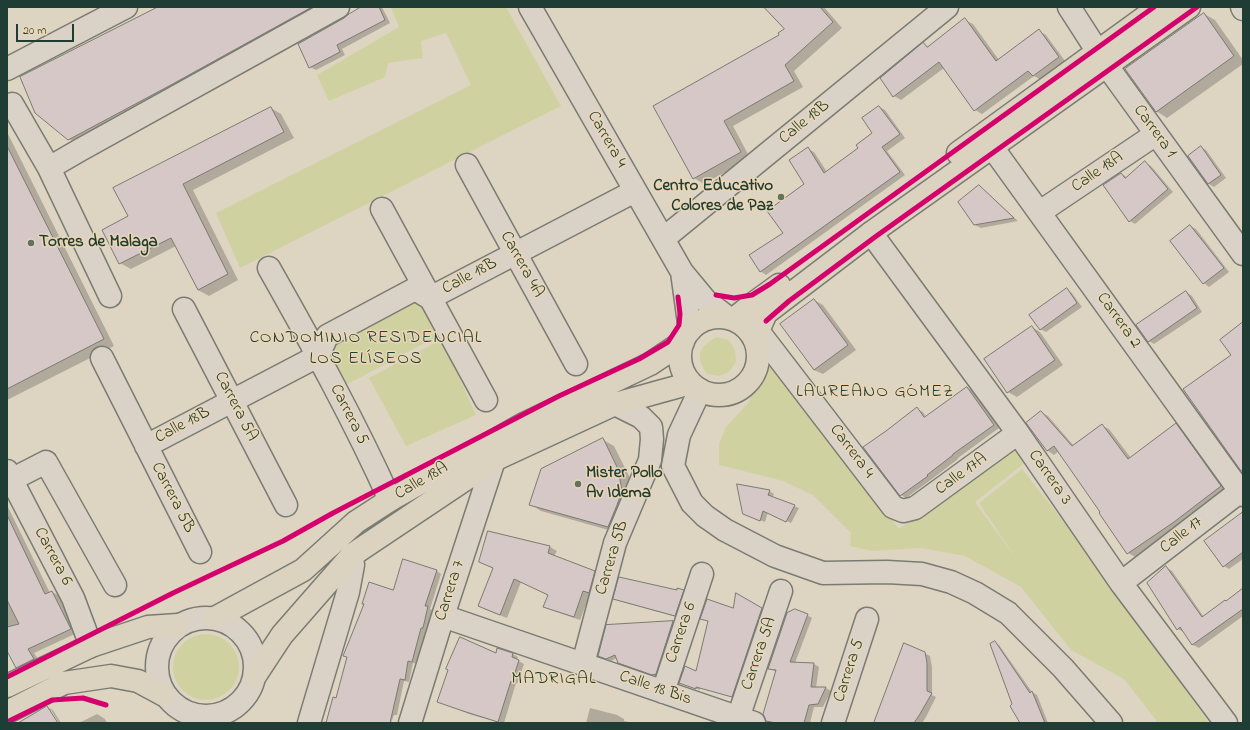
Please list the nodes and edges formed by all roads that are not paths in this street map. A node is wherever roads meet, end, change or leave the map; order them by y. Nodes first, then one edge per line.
1 (126, 7) edge
2 (338, 7) edge
3 (530, 7) edge
4 (947, 7) edge
5 (1069, 7) edge
6 (1159, 7) edge
7 (1189, 7) edge
8 (1102, 58) junction
9 (7, 69) edge
10 (12, 104) dead end
11 (1156, 134) junction
12 (992, 147) junction
13 (467, 165) dead end
14 (49, 168) junction
15 (635, 191) junction
16 (382, 209) dead end
17 (1040, 212) junction
18 (871, 233) junction
19 (663, 239) junction
20 (515, 253) junction
21 (1243, 254) edge
22 (269, 268) dead end
23 (682, 272) junction
24 (110, 296) dead end
25 (430, 298) junction
26 (184, 309) dead end
27 (731, 318) junction
28 (686, 336) junction
29 (758, 340) junction
30 (318, 356) junction
31 (102, 358) dead end
32 (576, 364) dead end
33 (695, 386) junction
34 (486, 400) dead end
35 (232, 401) junction
36 (614, 404) junction
37 (1018, 433) junction
38 (146, 446) junction
39 (494, 460) junction
40 (9, 478) edge
41 (1242, 491) edge
42 (390, 500) junction
43 (286, 505) dead end
44 (902, 511) joint
45 (200, 552) dead end
46 (352, 554) junction
47 (702, 574) dead end
48 (1121, 583) junction
49 (115, 585) dead end
50 (781, 591) dead end
51 (443, 616) junction
52 (215, 618) junction
53 (867, 619) dead end
54 (178, 626) junction
55 (91, 646) junction
56 (583, 664) junction
57 (251, 685) junction
58 (7, 686) edge
59 (663, 692) junction
60 (174, 709) edge
61 (7, 712) edge
62 (746, 720) edge
63 (414, 722) edge
64 (236, 723) edge
65 (309, 723) edge
66 (833, 723) edge
67 (1111, 723) edge
68 (1226, 723) edge

1 - 9 street
2 - 14 street
3 - 15 street, Carrera 4
4 - 19 street, Calle 18B
5 - 8 street, Carrera 1
6 - 8 main road
7 - 8 main road
8 - 11 street, Carrera 1
8 - 12 main road
8 - 27 main road
10 - 14 street
11 - 17 street, Calle 18A
11 - 21 street, Carrera 1
12 - 17 street, Carrera 2
12 - 18 main road
13 - 20 street, Carrera 4A
14 - 24 street
15 - 19 street, Carrera 4
15 - 20 street, Calle 18B
16 - 25 street
17 - 41 street, Carrera 2
18 - 29 main road
18 - 37 street, Carrera 3
19 - 23 street, Carrera 4
20 - 25 street, Calle 18B
20 - 32 street, Carrera 4A
22 - 30 street, Carrera 5
23 - 27 street, Carrera 4
23 - 28 street, Carrera 4
25 - 30 street, Calle 18B
25 - 34 street
26 - 35 street, Carrera 5A
27 - 28 main road
27 - 29 main road
28 - 33 main road
28 - 42 main road, Calle 18A
29 - 33 main road
29 - 44 street, Carrera 4
30 - 35 street, Calle 18B
30 - 42 street, Carrera 5
31 - 38 street, Carrera 5B
33 - 36 main road, Calle 18A
33 - 67 street
35 - 38 street, Calle 18B
35 - 43 street, Carrera 5A
36 - 39 main road, Calle 18A
36 - 56 street, Carrera 5B
37 - 44 street, Calle 17A
37 - 48 street, Carrera 3
38 - 45 street, Carrera 5B
39 - 46 main road, Calle 18A
39 - 51 street, Carrera 7
40 - 49 street
40 - 55 street, Carrera 6
41 - 48 street, Calle 17
42 - 52 main road, Calle 18A
46 - 57 main road, Calle 18A
46 - 65 street
47 - 59 street, Carrera 6
48 - 68 street, Carrera 3
50 - 62 street, Carrera 5A
51 - 56 street, Calle 18 Bis
51 - 63 street, Carrera 7
52 - 54 street
52 - 57 street
53 - 66 street, Carrera 5
54 - 55 main road
54 - 60 street
55 - 58 main road
56 - 59 street, Calle 18 Bis
57 - 60 street
57 - 64 street
59 - 62 street, Calle 18 Bis
60 - 61 main road

